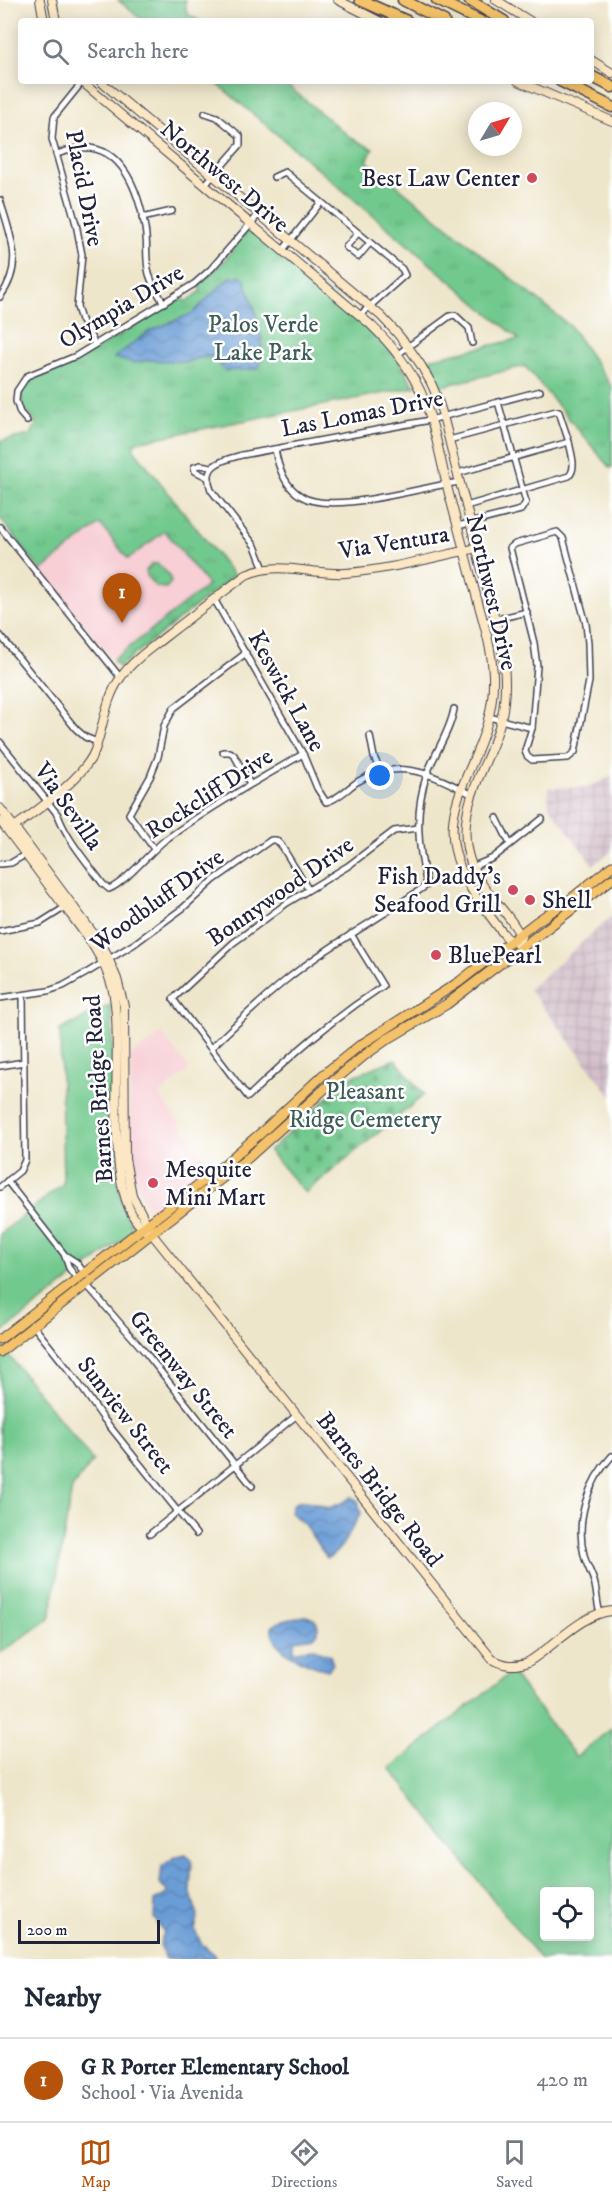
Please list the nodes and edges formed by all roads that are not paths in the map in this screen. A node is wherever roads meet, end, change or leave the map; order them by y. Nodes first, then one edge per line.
1 (40, 0) edge
2 (52, 0) edge
3 (338, 0) edge
4 (360, 0) edge
5 (404, 0) edge
6 (437, 0) edge
7 (469, 0) edge
8 (496, 0) edge
9 (43, 18) edge
10 (55, 18) edge
11 (373, 18) edge
12 (400, 18) edge
13 (438, 18) edge
14 (474, 18) edge
15 (499, 18) edge
16 (525, 18) edge
17 (594, 62) edge
18 (612, 73) edge
19 (594, 78) edge
20 (80, 84) edge
21 (86, 84) edge
22 (104, 84) edge
23 (525, 84) edge
24 (567, 84) edge
25 (612, 87) edge
26 (612, 107) edge
27 (205, 113) dead end
28 (612, 121) edge
29 (56, 154) junction
30 (214, 175) junction
31 (274, 177) dead end
32 (205, 185) junction
33 (0, 200) edge
34 (321, 202) junction
35 (172, 211) dead end
36 (259, 214) junction
37 (142, 218) junction
38 (251, 223) junction
39 (358, 233) junction
40 (290, 240) junction
41 (370, 243) junction
42 (283, 250) junction
43 (0, 297) edge
44 (164, 303) junction
45 (369, 306) junction
46 (360, 315) junction
47 (472, 343) dead end
48 (95, 344) junction
49 (409, 346) junction
50 (398, 354) junction
51 (540, 391) dead end
52 (498, 402) junction
53 (442, 416) junction
54 (430, 420) junction
55 (27, 421) dead end
56 (505, 425) junction
57 (448, 440) junction
58 (568, 442) junction
59 (275, 449) junction
60 (514, 457) junction
61 (212, 467) junction
62 (209, 478) junction
63 (459, 478) junction
64 (446, 483) junction
65 (523, 491) junction
66 (466, 506) junction
67 (470, 523) junction
68 (458, 526) junction
69 (0, 527) edge
70 (477, 548) junction
71 (465, 550) junction
72 (264, 569) junction
73 (214, 599) junction
74 (527, 612) junction
75 (495, 620) junction
76 (484, 622) junction
77 (0, 635) edge
78 (246, 653) junction
79 (120, 677) junction
80 (454, 709) dead end
81 (489, 717) junction
82 (502, 720) junction
83 (532, 728) junction
84 (370, 736) dead end
85 (0, 742) edge
86 (97, 742) junction
87 (223, 752) dead end
88 (303, 754) junction
89 (380, 770) junction
90 (427, 775) junction
91 (250, 784) junction
92 (460, 788) junction
93 (471, 794) junction
94 (47, 801) junction
95 (0, 808) edge
96 (497, 818) dead end
97 (542, 819) dead end
98 (0, 821) edge
99 (418, 828) junction
100 (12, 829) junction
101 (510, 844) junction
102 (154, 849) junction
103 (28, 852) junction
104 (0, 864) edge
105 (612, 866) edge
106 (472, 867) junction
107 (612, 879) edge
108 (110, 889) joint
109 (308, 889) junction
110 (68, 905) junction
111 (568, 907) junction
112 (0, 931) edge
113 (351, 934) junction
114 (520, 934) junction
115 (510, 942) junction
116 (524, 944) junction
117 (106, 960) junction
118 (23, 995) junction
119 (0, 998) edge
120 (359, 1046) junction
121 (211, 1048) junction
122 (365, 1055) junction
123 (24, 1062) junction
124 (0, 1066) edge
125 (240, 1157) junction
126 (7, 1181) junction
127 (0, 1186) edge
128 (146, 1227) junction
129 (152, 1234) junction
130 (64, 1254) junction
131 (82, 1277) junction
132 (88, 1285) junction
133 (30, 1322) junction
134 (0, 1339) edge
135 (0, 1352) edge
136 (297, 1415) junction
137 (612, 1456) edge
138 (235, 1466) junction
139 (252, 1486) dead end
140 (178, 1512) junction
141 (150, 1534) dead end
142 (196, 1534) dead end
143 (612, 1611) edge
144 (600, 1613) junction

1 - 9 main road
2 - 10 main road
3 - 11 main road
4 - 12 highway
5 - 13 highway
6 - 14 highway
7 - 15 highway
8 - 16 main road
17 - 18 main road
19 - 25 highway
20 - 29 street, Placid Drive
21 - 32 main road, Northwest Drive
22 - 30 main road, Northwest Drive
23 - 28 main road
24 - 26 highway
27 - 30 street
29 - 37 street
29 - 48 street, Placid Drive
30 - 32 street
30 - 36 main road, Northwest Drive
31 - 34 street
32 - 38 main road, Northwest Drive
33 - 43 street
34 - 39 street
34 - 40 street
35 - 37 street
36 - 38 street, Olympia Drive
36 - 40 main road, Northwest Drive
37 - 44 street
38 - 42 main road, Northwest Drive
38 - 44 street, Olympia Drive
39 - 41 street
39 - 41 street
40 - 42 street
40 - 45 main road, Northwest Drive
41 - 45 street
42 - 46 main road, Northwest Drive
44 - 48 street, Olympia Drive
45 - 46 street
45 - 49 main road, Northwest Drive
46 - 50 main road, Northwest Drive
47 - 49 street
48 - 55 street, Olympia Drive
49 - 50 street
49 - 53 main road, Northwest Drive
50 - 54 main road, Northwest Drive
51 - 52 street, Las Lomas Drive
52 - 53 street, Las Lomas Drive
52 - 56 street
53 - 54 street, Las Lomas Drive
53 - 57 main road, Northwest Drive
54 - 59 street, Las Lomas Drive
54 - 64 main road, Northwest Drive
56 - 57 street
56 - 58 street
56 - 60 street
57 - 63 main road, Northwest Drive
58 - 60 street
58 - 65 street
59 - 61 street, Las Lomas Drive
59 - 64 street
60 - 63 street
60 - 65 street
61 - 62 street
61 - 62 street, Las Lomas Drive
62 - 72 street
63 - 64 street
63 - 66 main road, Northwest Drive
64 - 68 main road, Northwest Drive
65 - 66 street
65 - 67 street
66 - 67 main road, Northwest Drive
67 - 68 street
67 - 70 main road, Northwest Drive
68 - 71 main road, Northwest Drive
69 - 79 street
70 - 71 main road, Via Ventura
70 - 75 main road, Northwest Drive
71 - 72 main road, Via Ventura
71 - 76 main road, Northwest Drive
72 - 73 main road, Via Ventura
73 - 78 street, Keswick Lane
73 - 79 main road, Via Ventura
74 - 75 street
74 - 83 street
74 - 83 street
75 - 76 street
75 - 82 main road, Northwest Drive
76 - 81 main road, Northwest Drive
77 - 86 street
78 - 88 street, Keswick Lane
78 - 102 street
79 - 86 main road, Via Ventura
80 - 90 street
81 - 82 street
81 - 92 main road, Northwest Drive
82 - 83 street
82 - 93 main road, Northwest Drive
84 - 89 street
85 - 94 street, Via Sevilla
86 - 94 main road, Via Ventura
87 - 91 street
88 - 89 street, Keswick Lane
88 - 91 street, Rockcliff Drive
89 - 90 street
90 - 92 street
90 - 99 street
91 - 102 street, Rockcliff Drive
92 - 93 street
92 - 115 main road, Northwest Drive
93 - 106 main road, Northwest Drive
94 - 100 main road, Via Ventura
94 - 108 street, Via Sevilla
95 - 100 main road, Barnes Bridge Road
96 - 101 street
97 - 101 street
98 - 100 main road, Barnes Bridge Road
99 - 109 street, Bonnywood Drive
99 - 113 street
100 - 103 main road, Barnes Bridge Road
101 - 106 street
102 - 108 street, Rockcliff Drive
103 - 104 street
103 - 110 main road, Barnes Bridge Road
105 - 111 main road
106 - 114 main road, Northwest Drive
107 - 111 main road
109 - 117 street, Woodbluff Drive
109 - 121 street, Bonnywood Drive
110 - 112 street
110 - 117 main road, Barnes Bridge Road
111 - 114 main road
111 - 116 main road
113 - 121 street
113 - 121 street
114 - 115 main road
114 - 116 main road, Northwest Drive
115 - 116 main road
115 - 120 main road
116 - 122 main road
117 - 118 street, Woodbluff Drive
117 - 128 main road, Barnes Bridge Road
118 - 119 street, Woodbluff Drive
118 - 123 street
120 - 122 main road
120 - 125 main road
122 - 125 main road
123 - 124 street
123 - 126 street
125 - 128 main road
125 - 129 main road
126 - 127 street
126 - 130 street
128 - 129 main road, Barnes Bridge Road
128 - 131 main road
129 - 132 main road
129 - 136 main road, Barnes Bridge Road
130 - 131 street
130 - 131 street
131 - 132 street
131 - 133 main road
132 - 133 main road
132 - 138 street, Greenway Street
133 - 134 main road
133 - 135 main road
133 - 140 street, Sunview Street
136 - 138 street
136 - 144 main road, Barnes Bridge Road
137 - 144 street
138 - 139 street, Greenway Street
138 - 140 street
140 - 141 street
140 - 142 street, Sunview Street
143 - 144 main road, Barnes Bridge Road

